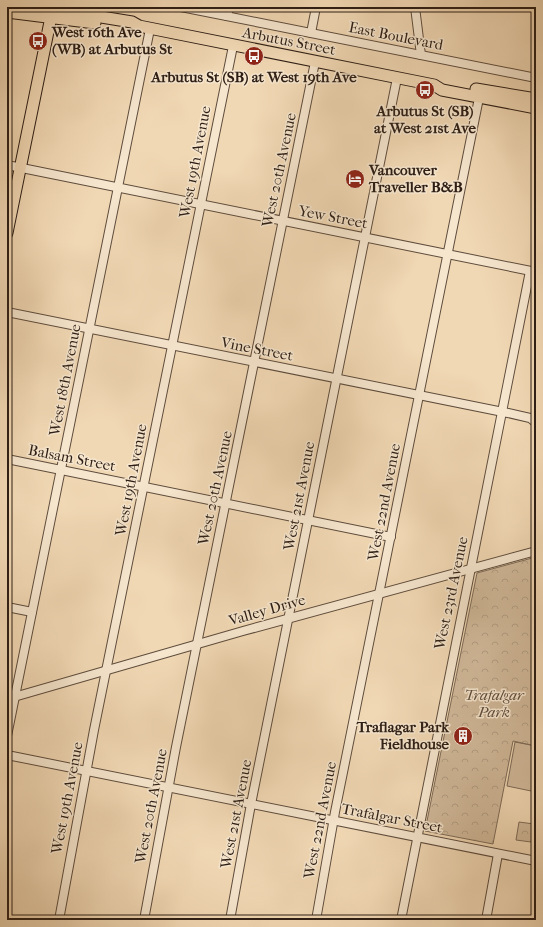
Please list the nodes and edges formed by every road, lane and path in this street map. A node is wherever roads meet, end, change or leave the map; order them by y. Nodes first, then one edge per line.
1 (40, 7) edge
2 (181, 7) edge
3 (229, 7) edge
4 (316, 7) edge
5 (415, 7) edge
6 (52, 11) edge
7 (7, 12) edge
8 (227, 16) junction
9 (150, 29) junction
10 (311, 33) junction
11 (233, 46) junction
12 (421, 55) junction
13 (315, 62) junction
14 (397, 78) junction
15 (536, 78) edge
16 (480, 94) junction
17 (536, 99) edge
18 (536, 108) edge
19 (7, 165) edge
20 (20, 168) junction
21 (118, 188) junction
22 (201, 204) junction
23 (283, 221) junction
24 (7, 233) edge
25 (366, 237) junction
26 (536, 237) edge
27 (536, 249) edge
28 (448, 254) junction
29 (533, 272) edge
30 (7, 312) edge
31 (90, 329) junction
32 (172, 346) junction
33 (254, 362) junction
34 (337, 379) junction
35 (420, 396) junction
36 (502, 412) junction
37 (536, 423) edge
38 (7, 459) edge
39 (61, 470) junction
40 (143, 487) junction
41 (226, 503) junction
42 (308, 520) junction
43 (391, 537) junction
44 (536, 551) edge
45 (470, 569) junction
46 (380, 594) junction
47 (7, 607) edge
48 (32, 612) junction
49 (288, 618) junction
50 (197, 645) junction
51 (107, 670) junction
52 (11, 698) edge
53 (7, 736) edge
54 (7, 755) edge
55 (86, 771) junction
56 (168, 788) junction
57 (251, 804) junction
58 (334, 821) junction
59 (416, 838) junction
60 (498, 854) junction
61 (536, 861) edge
62 (59, 920) edge
63 (144, 920) edge
64 (230, 920) edge
65 (316, 920) edge
66 (401, 920) edge
67 (486, 920) edge

1 - 6 main road, Arbutus Street
2 - 8 street, East Boulevard
3 - 8 street
4 - 10 street
5 - 12 street
6 - 7 main road, Arbutus Street
6 - 9 main road, Arbutus Street
6 - 20 main road
8 - 10 street, East Boulevard
9 - 11 main road, Arbutus Street
9 - 21 street, West 18th Avenue
10 - 12 street, East Boulevard
11 - 13 main road, Arbutus Street
11 - 22 street, West 19th Avenue
12 - 15 street, East Boulevard
13 - 14 main road, Arbutus Street
13 - 23 street, West 20th Avenue
14 - 16 main road, Arbutus Street
14 - 25 street, West 21st Avenue
16 - 17 main road, Arbutus Street
16 - 18 main road, Arbutus Street
16 - 28 street, West 22nd Avenue
19 - 20 street, Yew Street
20 - 21 street, Yew Street
20 - 24 main road
21 - 22 street, Yew Street
21 - 31 street, West 18th Avenue
22 - 23 street, Yew Street
22 - 32 street, West 19th Avenue
23 - 25 street, Yew Street
23 - 33 street, West 20th Avenue
25 - 28 street, Yew Street
25 - 34 street, West 21st Avenue
26 - 27 street
28 - 29 street, Yew Street
28 - 35 street, West 22nd Avenue
29 - 36 street, West 23rd Avenue
30 - 31 street, Vine Street
31 - 32 street, Vine Street
31 - 39 street, West 18th Avenue
32 - 33 street, Vine Street
32 - 40 street, West 19th Avenue
33 - 34 street, Vine Street
33 - 41 street, West 20th Avenue
34 - 35 street, Vine Street
34 - 42 street, West 21st Avenue
35 - 36 street, Vine Street
35 - 43 street, West 22nd Avenue
36 - 37 street, Vine Street
36 - 45 street, West 23rd Avenue
38 - 39 street, Balsam Street
39 - 40 street, Balsam Street
39 - 48 street, West 18th Avenue
40 - 41 street, Balsam Street
40 - 51 street, West 19th Avenue
41 - 42 street, Balsam Street
41 - 50 street, West 20th Avenue
42 - 43 street, Balsam Street
42 - 49 street, West 21st Avenue
43 - 46 street, West 22nd Avenue
44 - 45 street, Valley Drive
45 - 46 street, Valley Drive
45 - 59 street, West 23rd Avenue
46 - 49 street, Valley Drive
46 - 58 street, West 22nd Avenue
47 - 48 street
48 - 52 street, West 18th Avenue
49 - 50 street, Valley Drive
49 - 57 street, West 21st Avenue
50 - 51 street, Valley Drive
50 - 56 street, West 20th Avenue
51 - 52 street, Valley Drive
51 - 55 street, West 19th Avenue
52 - 53 street, West 18th Avenue
54 - 55 street, Trafalgar Street
55 - 56 street, Trafalgar Street
55 - 62 street, West 19th Avenue
56 - 57 street, Trafalgar Street
56 - 63 street, West 20th Avenue
57 - 58 street, Trafalgar Street
57 - 64 street, West 21st Avenue
58 - 59 street, Trafalgar Street
58 - 65 street, West 22nd Avenue
59 - 60 street, Trafalgar Street
59 - 66 street, West 23rd Avenue
60 - 61 street, Trafalgar Street
60 - 67 street

